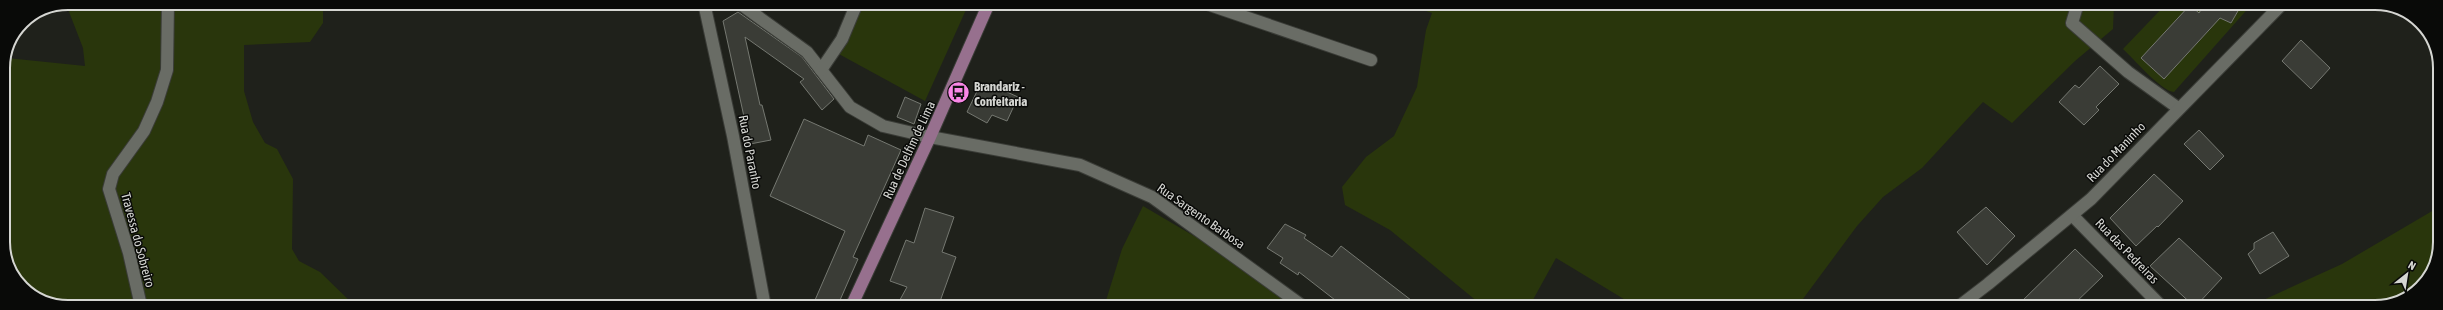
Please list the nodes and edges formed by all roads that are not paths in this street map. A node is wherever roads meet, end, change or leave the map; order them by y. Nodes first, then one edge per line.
1 (168, 10) edge
2 (706, 10) edge
3 (749, 10) edge
4 (854, 10) edge
5 (986, 10) edge
6 (1225, 10) edge
7 (2076, 10) edge
8 (2276, 10) edge
9 (1371, 60) dead end
10 (821, 70) junction
11 (2178, 108) junction
12 (930, 137) junction
13 (2072, 215) junction
14 (140, 300) edge
15 (764, 300) edge
16 (854, 300) edge
17 (1294, 300) edge
18 (1967, 300) edge
19 (2155, 300) edge

1 - 14 street, Travessa do Sobreiro
2 - 15 street, Rua do Paranho
3 - 10 street, Rua Sargento Barbosa
4 - 10 street
5 - 12 main road, Rua de Delfim de Lima
6 - 9 street
7 - 11 street
8 - 11 street, Rua do Maninho
10 - 12 street, Rua Sargento Barbosa
11 - 13 street, Rua do Maninho
12 - 16 main road, Rua de Delfim de Lima
12 - 17 street, Rua Sargento Barbosa
13 - 18 street, Rua do Maninho
13 - 19 street, Rua das Pedreiras

